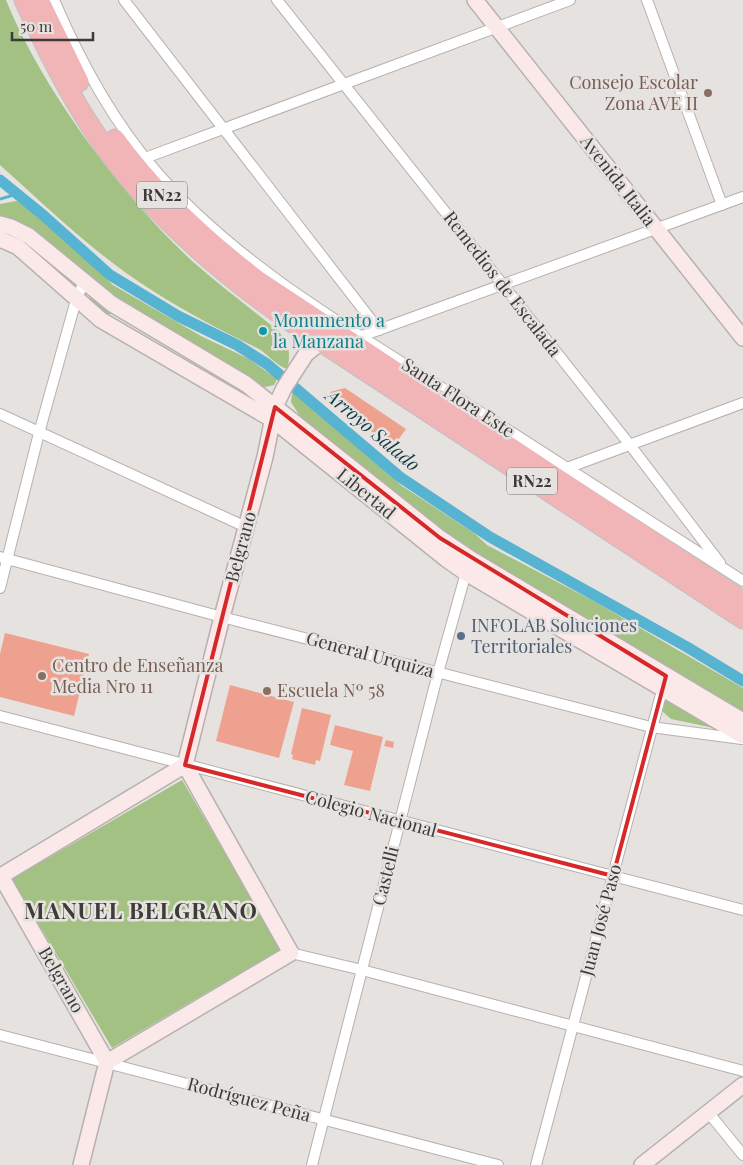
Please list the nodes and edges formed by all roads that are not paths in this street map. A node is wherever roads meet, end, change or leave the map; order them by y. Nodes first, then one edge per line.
1 (24, 0) edge
2 (39, 0) edge
3 (54, 0) edge
4 (124, 0) edge
5 (277, 0) edge
6 (475, 0) edge
7 (570, 0) edge
8 (647, 0) edge
9 (497, 27) junction
10 (344, 84) junction
11 (224, 129) junction
12 (146, 158) junction
13 (743, 197) edge
14 (722, 205) junction
15 (656, 228) junction
16 (0, 235) edge
17 (84, 282) junction
18 (503, 285) junction
19 (76, 300) junction
20 (379, 330) junction
21 (352, 337) junction
22 (743, 338) edge
23 (321, 342) junction
24 (743, 403) edge
25 (0, 414) edge
26 (274, 414) junction
27 (39, 433) junction
28 (630, 445) junction
29 (567, 468) junction
30 (246, 527) junction
31 (4, 558) edge
32 (469, 566) junction
33 (726, 569) junction
34 (743, 581) edge
35 (0, 588) edge
36 (743, 601) edge
37 (222, 617) junction
38 (743, 619) edge
39 (438, 673) junction
40 (664, 682) junction
41 (0, 716) edge
42 (743, 721) edge
43 (651, 727) junction
44 (743, 738) edge
45 (186, 765) junction
46 (400, 821) junction
47 (1, 876) edge
48 (613, 876) junction
49 (743, 910) edge
50 (291, 953) junction
51 (362, 970) junction
52 (572, 1026) junction
53 (0, 1034) edge
54 (107, 1062) junction
55 (743, 1071) edge
56 (743, 1085) edge
57 (708, 1112) junction
58 (324, 1120) junction
59 (743, 1155) edge
60 (81, 1165) edge
61 (312, 1165) edge
62 (498, 1165) edge
63 (536, 1165) edge
64 (642, 1165) edge

1 - 23 highway, RN22
2 - 21 highway, RN22
3 - 12 street, Santa Flora Este
4 - 11 street
5 - 10 street, Remedios de Escalada
6 - 9 street, Avenida Italia
7 - 9 street
8 - 14 street
9 - 10 street
9 - 15 street, Avenida Italia
10 - 11 street
10 - 18 street, Remedios de Escalada
11 - 12 street
11 - 20 street
12 - 21 street, Santa Flora Este
13 - 14 street
14 - 15 street
15 - 18 street
15 - 22 street, Avenida Italia
16 - 17 street, Libertad
16 - 19 street, Libertad
17 - 19 street
17 - 26 street, Libertad
18 - 20 street
18 - 28 street, Remedios de Escalada
19 - 26 street, Libertad
19 - 27 street
20 - 21 street
21 - 23 street
21 - 29 street, Santa Flora Este
21 - 36 highway, RN22
23 - 26 street, Belgrano
23 - 38 highway, RN22
24 - 28 street
25 - 27 street
26 - 30 street, Belgrano
26 - 32 street, Libertad
27 - 30 street
27 - 31 street
28 - 29 street
28 - 33 street, Remedios de Escalada
29 - 33 street, Santa Flora Este
30 - 37 street, Belgrano
31 - 35 street
31 - 37 street, General Urquiza
32 - 39 street, Castelli
32 - 40 street, Libertad
33 - 34 street, Santa Flora Este
37 - 39 street, General Urquiza
37 - 45 street, Belgrano
39 - 43 street, General Urquiza
39 - 46 street, Castelli
40 - 42 street, Libertad
40 - 43 street, Juan José Paso
40 - 44 street, Libertad
41 - 45 street, Colegio Nacional
43 - 44 street, General Urquiza
43 - 48 street, Juan José Paso
45 - 46 street, Colegio Nacional
45 - 47 street, Belgrano
45 - 50 street
46 - 48 street, Colegio Nacional
46 - 51 street, Castelli
47 - 54 street, Belgrano
48 - 49 street, Colegio Nacional
48 - 52 street, Juan José Paso
50 - 51 street
50 - 54 street
51 - 52 street
51 - 58 street, Castelli
52 - 55 street
52 - 63 street, Juan José Paso
53 - 54 street, Rodríguez Peña
54 - 58 street, Rodríguez Peña
54 - 60 street
56 - 57 street
57 - 59 street
57 - 64 street
58 - 61 street, Castelli
58 - 62 street, Rodríguez Peña

